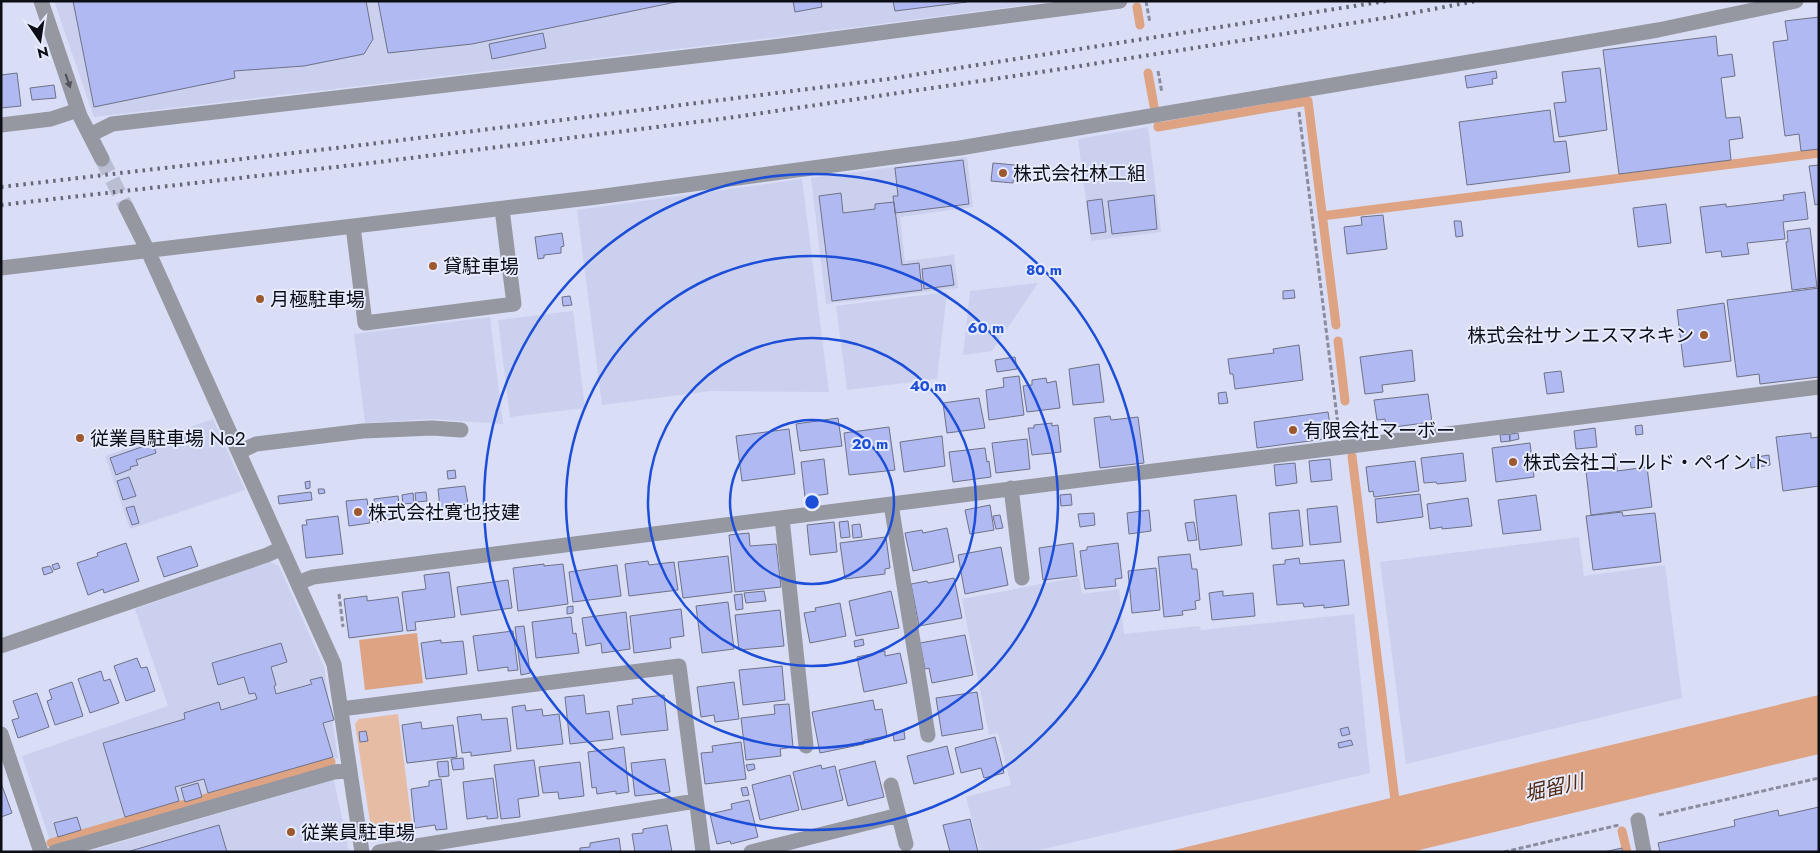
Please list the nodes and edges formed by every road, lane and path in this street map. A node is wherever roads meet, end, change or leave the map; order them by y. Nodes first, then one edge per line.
1 (42, 1) edge
2 (1120, 1) edge
3 (1146, 1) edge
4 (1796, 1) edge
5 (1150, 23) dead end
6 (78, 110) junction
7 (1294, 110) dead end
8 (1, 125) edge
9 (90, 135) junction
10 (102, 159) tunnel mouth
11 (126, 207) tunnel mouth
12 (502, 208) junction
13 (353, 226) junction
14 (148, 250) junction
15 (1, 268) edge
16 (1819, 387) edge
17 (461, 430) dead end
18 (1341, 447) junction
19 (239, 452) junction
20 (1011, 488) junction
21 (891, 504) junction
22 (782, 518) junction
23 (282, 548) junction
24 (1022, 578) dead end
25 (298, 584) junction
26 (1, 646) edge
27 (340, 709) junction
28 (1, 734) edge
29 (928, 735) dead end
30 (806, 746) dead end
31 (350, 770) junction
32 (891, 785) dead end
33 (696, 801) junction
34 (898, 815) junction
35 (1638, 820) dead end
36 (906, 844) dead end
37 (42, 852) edge
38 (56, 852) edge
39 (362, 852) edge
40 (379, 852) edge
41 (703, 852) edge
42 (751, 852) edge
43 (1644, 852) edge

1 -> 6 street
2 - 9 street
3 - 5 path
4 - 12 street
6 - 8 street
6 - 9 street
7 - 18 path
9 - 10 street
11 - 14 street
12 - 13 street
12 - 13 street
13 - 14 street
14 - 15 street
14 - 19 street
16 - 18 street
17 - 19 street
18 - 20 street
19 - 23 street
20 - 21 street
20 - 24 street
21 - 22 street
21 - 29 street
22 - 25 street
22 - 30 street
23 - 25 street
23 - 26 street
25 - 27 street
27 - 31 street
27 - 33 street
28 - 37 street
31 - 38 street
31 - 39 street
32 - 34 street
33 - 40 street
33 - 41 street
34 - 36 street
34 - 42 street
35 - 43 street

